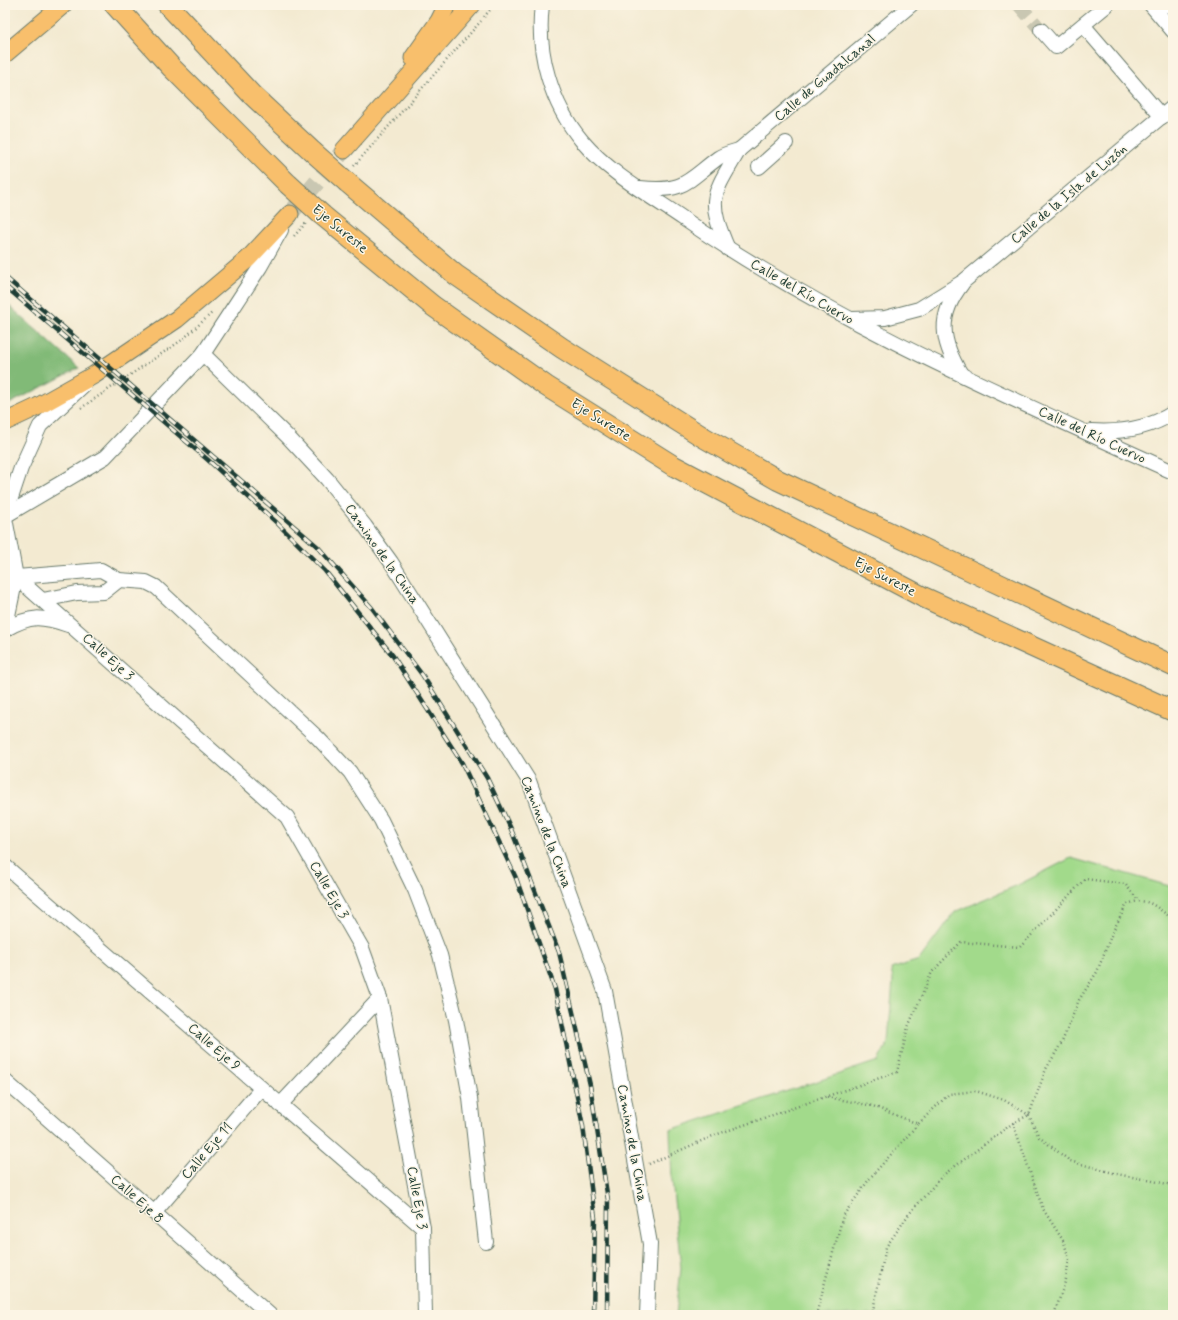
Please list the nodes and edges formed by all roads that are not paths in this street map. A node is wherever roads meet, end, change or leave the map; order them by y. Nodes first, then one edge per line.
1 (63, 5) edge
2 (115, 5) edge
3 (168, 5) edge
4 (447, 5) edge
5 (472, 5) edge
6 (542, 5) edge
7 (911, 5) edge
8 (1107, 5) edge
9 (1151, 5) edge
10 (1167, 5) edge
11 (1173, 7) edge
12 (1083, 25) junction
13 (1041, 30) tunnel mouth
14 (1173, 31) edge
15 (5, 54) edge
16 (1173, 107) edge
17 (1162, 117) junction
18 (357, 136) junction
19 (786, 143) dead end
20 (344, 150) tunnel mouth
21 (738, 150) junction
22 (759, 167) dead end
23 (639, 188) junction
24 (290, 214) joint
25 (728, 249) junction
26 (964, 281) junction
27 (850, 319) junction
28 (203, 354) junction
29 (960, 374) junction
30 (94, 375) junction
31 (1173, 413) edge
32 (5, 422) edge
33 (1083, 431) junction
34 (1173, 472) edge
35 (5, 517) edge
36 (11, 578) edge
37 (120, 580) junction
38 (43, 600) junction
39 (74, 627) junction
40 (5, 629) edge
41 (1173, 666) edge
42 (1173, 711) edge
43 (5, 866) edge
44 (380, 998) junction
45 (5, 1081) edge
46 (261, 1089) junction
47 (280, 1104) junction
48 (154, 1213) junction
49 (423, 1228) junction
50 (486, 1242) dead end
51 (270, 1315) edge
52 (425, 1315) edge
53 (647, 1315) edge

1 - 15 main road
2 - 42 highway, Eje Sureste, bridge
3 - 41 highway, bridge
4 - 18 main road
5 - 18 main road
6 - 23 street, Calle del Río Cuervo
7 - 21 street, Calle de Guadalcanal
8 - 12 street
9 - 14 street
10 - 11 street
12 - 13 street
12 - 17 street
16 - 17 street, Calle de la Isla de Luzón
17 - 26 street, Calle de la Isla de Luzón
18 - 20 main road
19 - 22 street
21 - 23 street, Calle de Guadalcanal
21 - 25 street, Calle de Guadalcanal
23 - 25 street, Calle del Río Cuervo
24 - 28 street
24 - 30 main road
25 - 27 street, Calle del Río Cuervo
26 - 27 street, Calle de la Isla de Luzón
26 - 29 street, Calle de la Isla de Luzón
27 - 29 street, Calle del Río Cuervo
28 - 35 street
28 - 53 street, Camino de la China
29 - 33 street, Calle del Río Cuervo
30 - 32 main road
30 - 35 street
31 - 33 street
33 - 34 street, Calle del Río Cuervo
35 - 36 street
36 - 37 street
36 - 38 street
36 - 40 street
37 - 38 street
37 - 50 street
38 - 39 street
39 - 40 street, Calle Eje 3
39 - 44 street, Calle Eje 3
43 - 46 street, Calle Eje 9
44 - 47 street
44 - 49 street, Calle Eje 3
45 - 48 street, Calle Eje 8
46 - 47 street, Calle Eje 9
46 - 48 street, Calle Eje 11
47 - 49 street, Calle Eje 9
48 - 51 street, Calle Eje 8
49 - 52 street, Calle Eje 3

